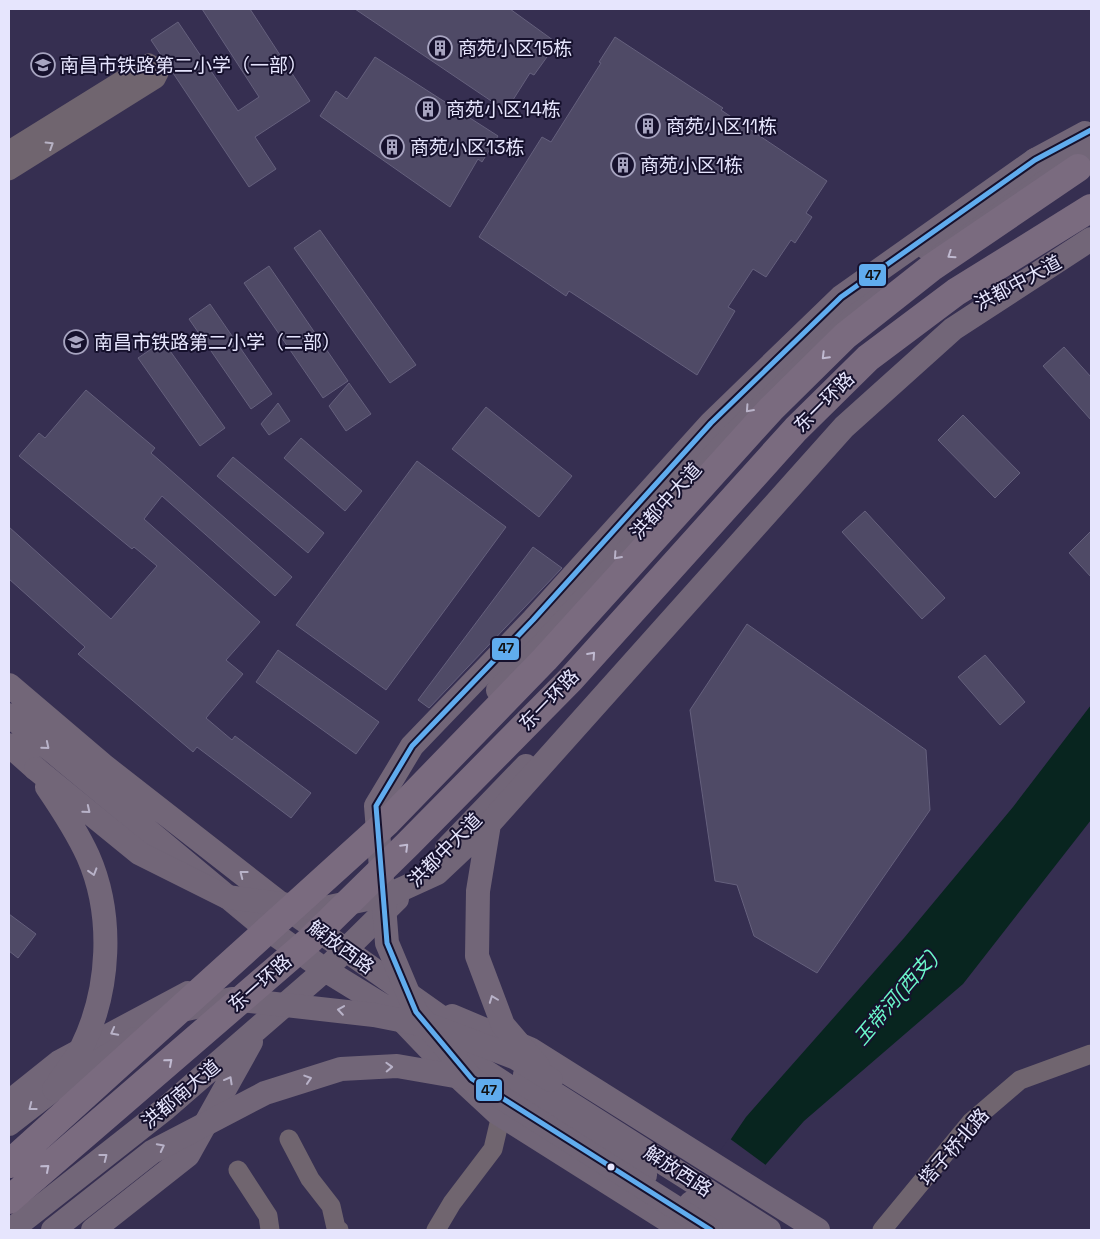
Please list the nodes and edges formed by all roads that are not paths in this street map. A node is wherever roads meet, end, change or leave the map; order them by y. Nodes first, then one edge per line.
1 (1091, 130) edge
2 (9, 150) edge
3 (1085, 157) edge
4 (9, 171) edge
5 (1091, 208) edge
6 (1091, 239) edge
7 (1091, 245) edge
8 (9, 685) edge
9 (9, 715) edge
10 (9, 745) edge
11 (36, 769) junction
12 (489, 824) junction
13 (281, 904) junction
14 (259, 923) junction
15 (344, 950) junction
16 (325, 970) junction
17 (188, 993) junction
18 (419, 1002) junction
19 (396, 1014) junction
20 (259, 1027) junction
21 (1091, 1054) edge
22 (472, 1079) junction
23 (551, 1080) junction
24 (54, 1089) junction
25 (9, 1102) edge
26 (501, 1115) junction
27 (9, 1124) edge
28 (289, 1139) dead end
29 (9, 1150) edge
30 (9, 1164) edge
31 (238, 1170) dead end
32 (658, 1170) junction
33 (9, 1200) edge
34 (789, 1221) edge
35 (11, 1230) edge
36 (53, 1230) edge
37 (93, 1230) edge
38 (270, 1230) edge
39 (340, 1230) edge
40 (436, 1230) edge
41 (683, 1230) edge
42 (711, 1230) edge
43 (734, 1230) edge
44 (769, 1230) edge
45 (818, 1230) edge
46 (882, 1230) edge

1 - 22 main road, bridge
4 -> 2 street
3 -> 13 main road, 洪都中大道
3 -> 30 highway, 东一环路, bridge
33 -> 5 highway, 东一环路, bridge
6 - 12 main road, bridge
7 - 15 main road, 洪都中大道
13 -> 8 main road, 解放西路
9 -> 14 main road, 解放西路
10 - 11 main road
11 -> 12 main road, bridge
11 -> 24 main road, bridge
23 -> 12 main road, bridge
13 - 14 main road
13 - 15 main road, 解放西路
14 - 16 main road, 解放西路
14 - 17 main road
15 - 16 main road, 洪都南大道
15 - 18 main road, 解放西路
16 - 19 main road, 解放西路
16 - 20 main road, 洪都南大道
17 -> 25 main road
17 - 29 main road
18 - 32 main road, 解放西路
18 - 34 main road
19 - 26 main road
19 - 32 main road, 解放西路
35 -> 20 main road, 洪都南大道
37 -> 20 main road
21 - 46 street, 塔子桥北路
36 -> 22 main road, bridge
22 - 42 main road, bridge
23 -> 24 main road, bridge
23 - 34 main road
24 -> 27 main road
26 - 40 street
26 - 41 main road
28 - 39 street
31 - 38 street
32 - 43 main road, 解放西路
32 - 44 main road, 解放西路
34 - 45 main road

